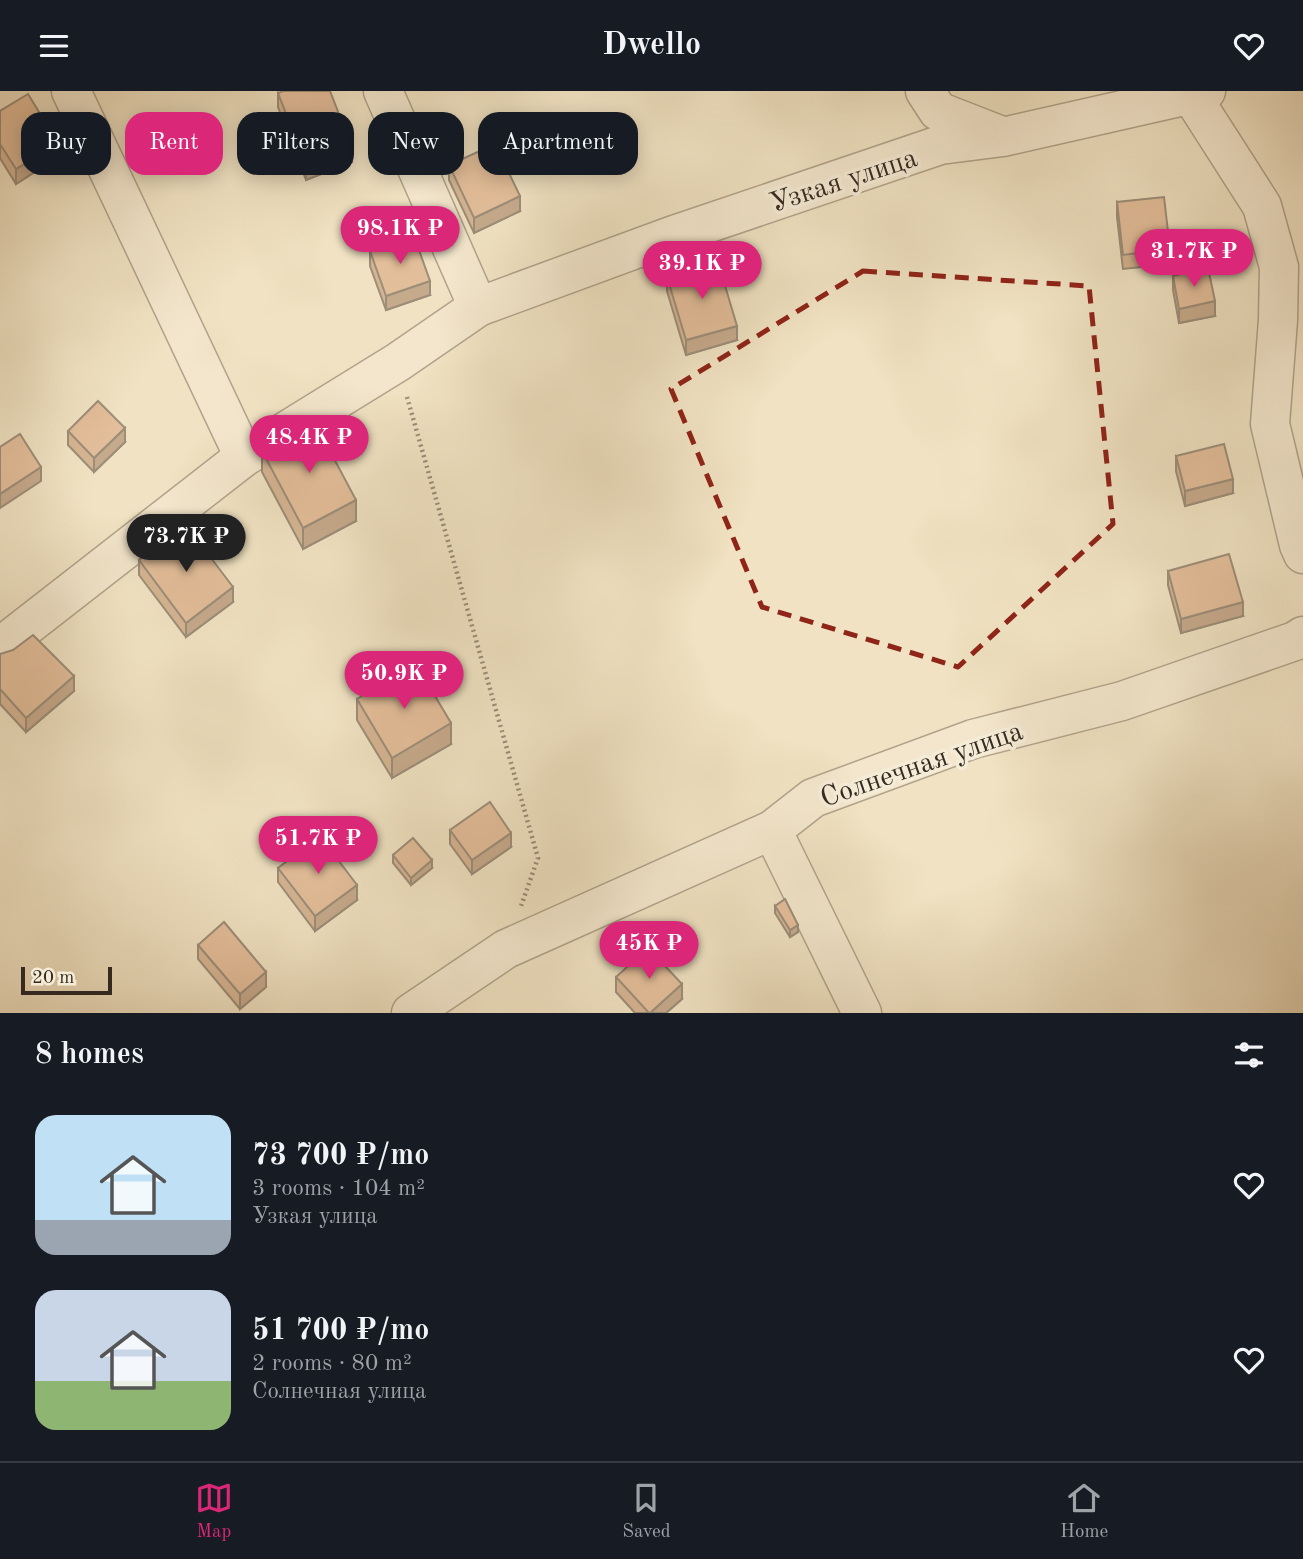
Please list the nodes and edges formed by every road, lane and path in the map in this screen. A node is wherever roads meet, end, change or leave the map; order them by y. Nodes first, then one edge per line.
1 (71, 91) edge
2 (383, 91) edge
3 (924, 91) edge
4 (1198, 93) edge
5 (1003, 137) junction
6 (929, 150) junction
7 (478, 307) junction
8 (398, 362) junction
9 (244, 457) junction
10 (1303, 554) edge
11 (1303, 636) edge
12 (0, 647) edge
13 (772, 830) junction
14 (506, 949) junction
15 (411, 1013) edge
16 (862, 1013) edge

1 - 9 street
2 - 7 street
3 - 5 street
3 - 6 street
4 - 5 street, Узкая улица
4 - 10 street
5 - 6 street, Узкая улица
6 - 7 street, Узкая улица
7 - 8 street, Узкая улица
8 - 9 street, Узкая улица
8 - 14 path
9 - 12 street, Узкая улица
11 - 13 street, Солнечная улица
13 - 14 street, Солнечная улица
13 - 16 street
14 - 15 street, Солнечная улица

